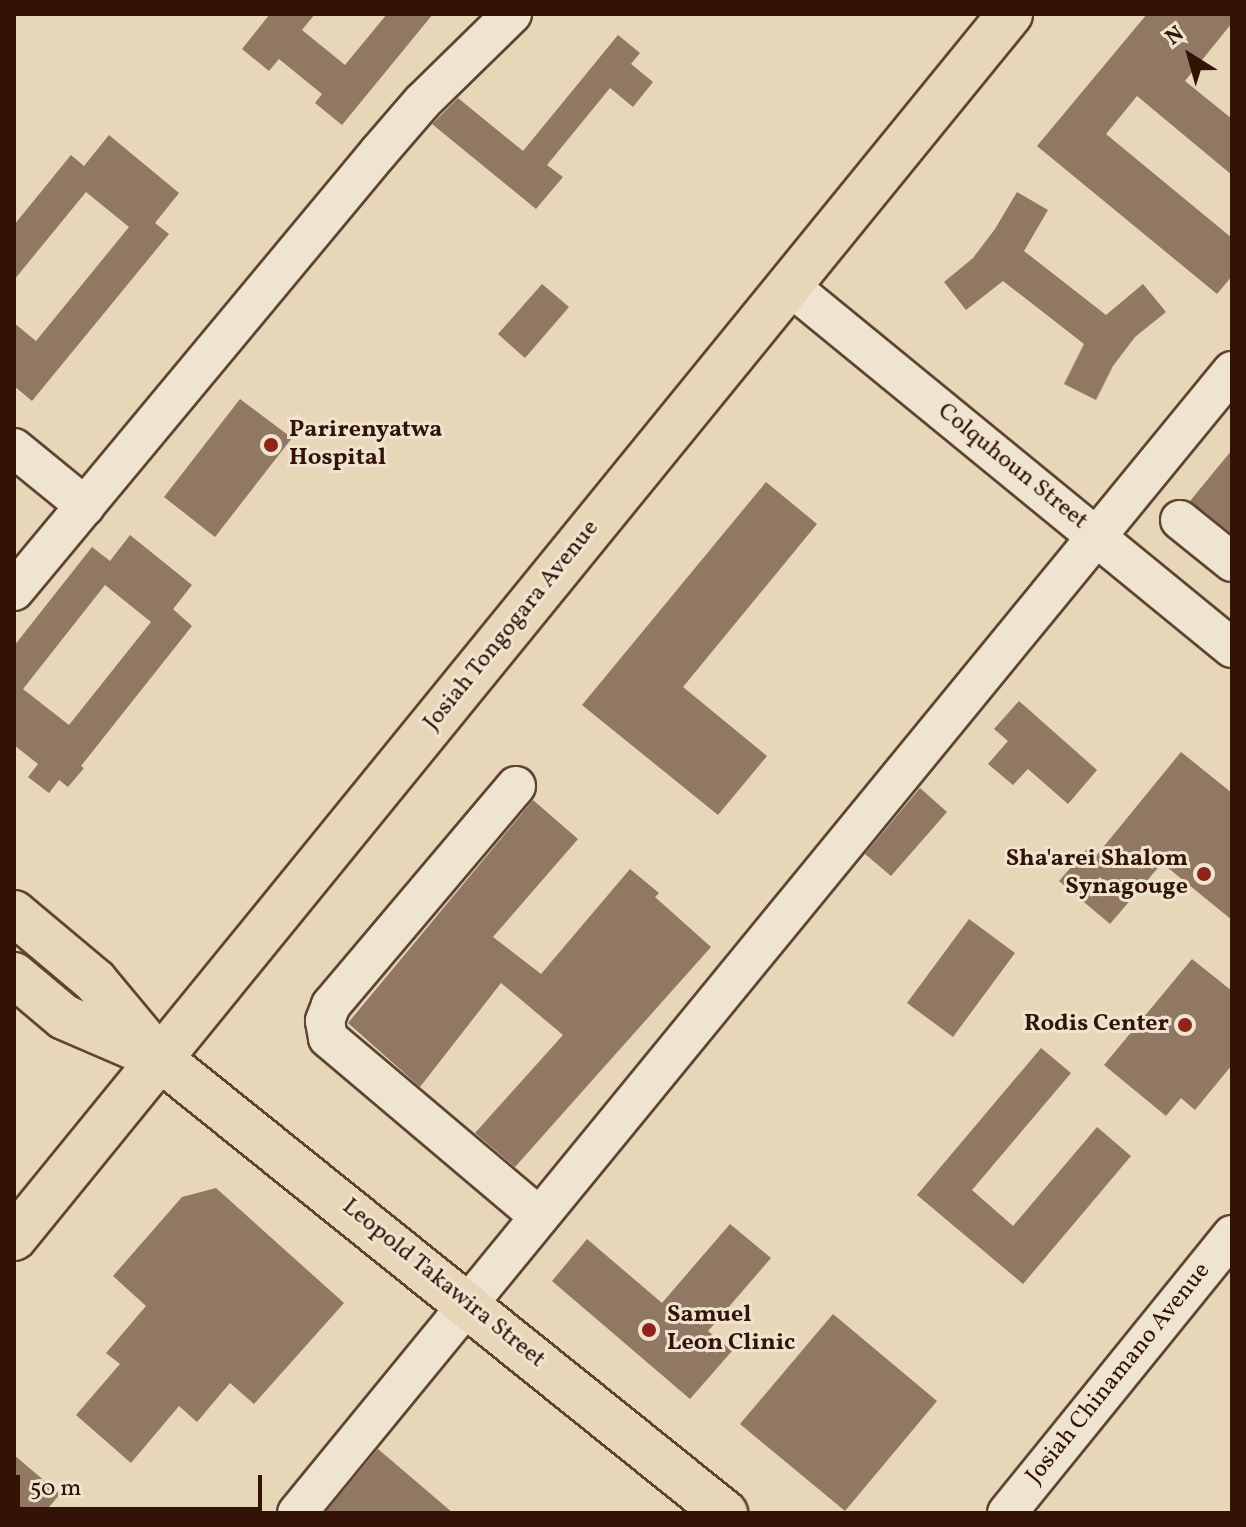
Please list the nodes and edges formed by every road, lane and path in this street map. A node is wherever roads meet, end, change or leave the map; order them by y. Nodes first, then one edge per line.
1 (512, 14) edge
2 (1010, 14) edge
3 (791, 287) junction
4 (1232, 371) edge
5 (14, 448) edge
6 (85, 506) junction
7 (1180, 520) dead end
8 (1096, 536) junction
9 (1232, 562) edge
10 (14, 591) edge
11 (1232, 648) edge
12 (516, 786) dead end
13 (14, 913) edge
14 (14, 975) edge
15 (158, 1057) junction
16 (539, 1216) junction
17 (1232, 1235) edge
18 (14, 1238) edge
19 (467, 1302) junction
20 (297, 1513) edge
21 (725, 1513) edge
22 (1007, 1513) edge

1 - 6 street
2 - 3 main road, Josiah Tongogara Avenue
3 - 8 street, Colquhoun Street
3 - 15 main road, Josiah Tongogara Avenue
4 - 8 street
5 - 6 street
6 - 10 street
7 - 9 street
8 - 11 street, Colquhoun Street
8 - 16 street
12 - 16 street
13 - 15 main road
14 - 15 main road
15 - 18 main road, Josiah Tongogara Avenue
15 - 19 main road, Leopold Takawira Street
16 - 19 street
17 - 22 street, Josiah Chinamano Avenue
19 - 20 street
19 - 21 main road, Leopold Takawira Street

